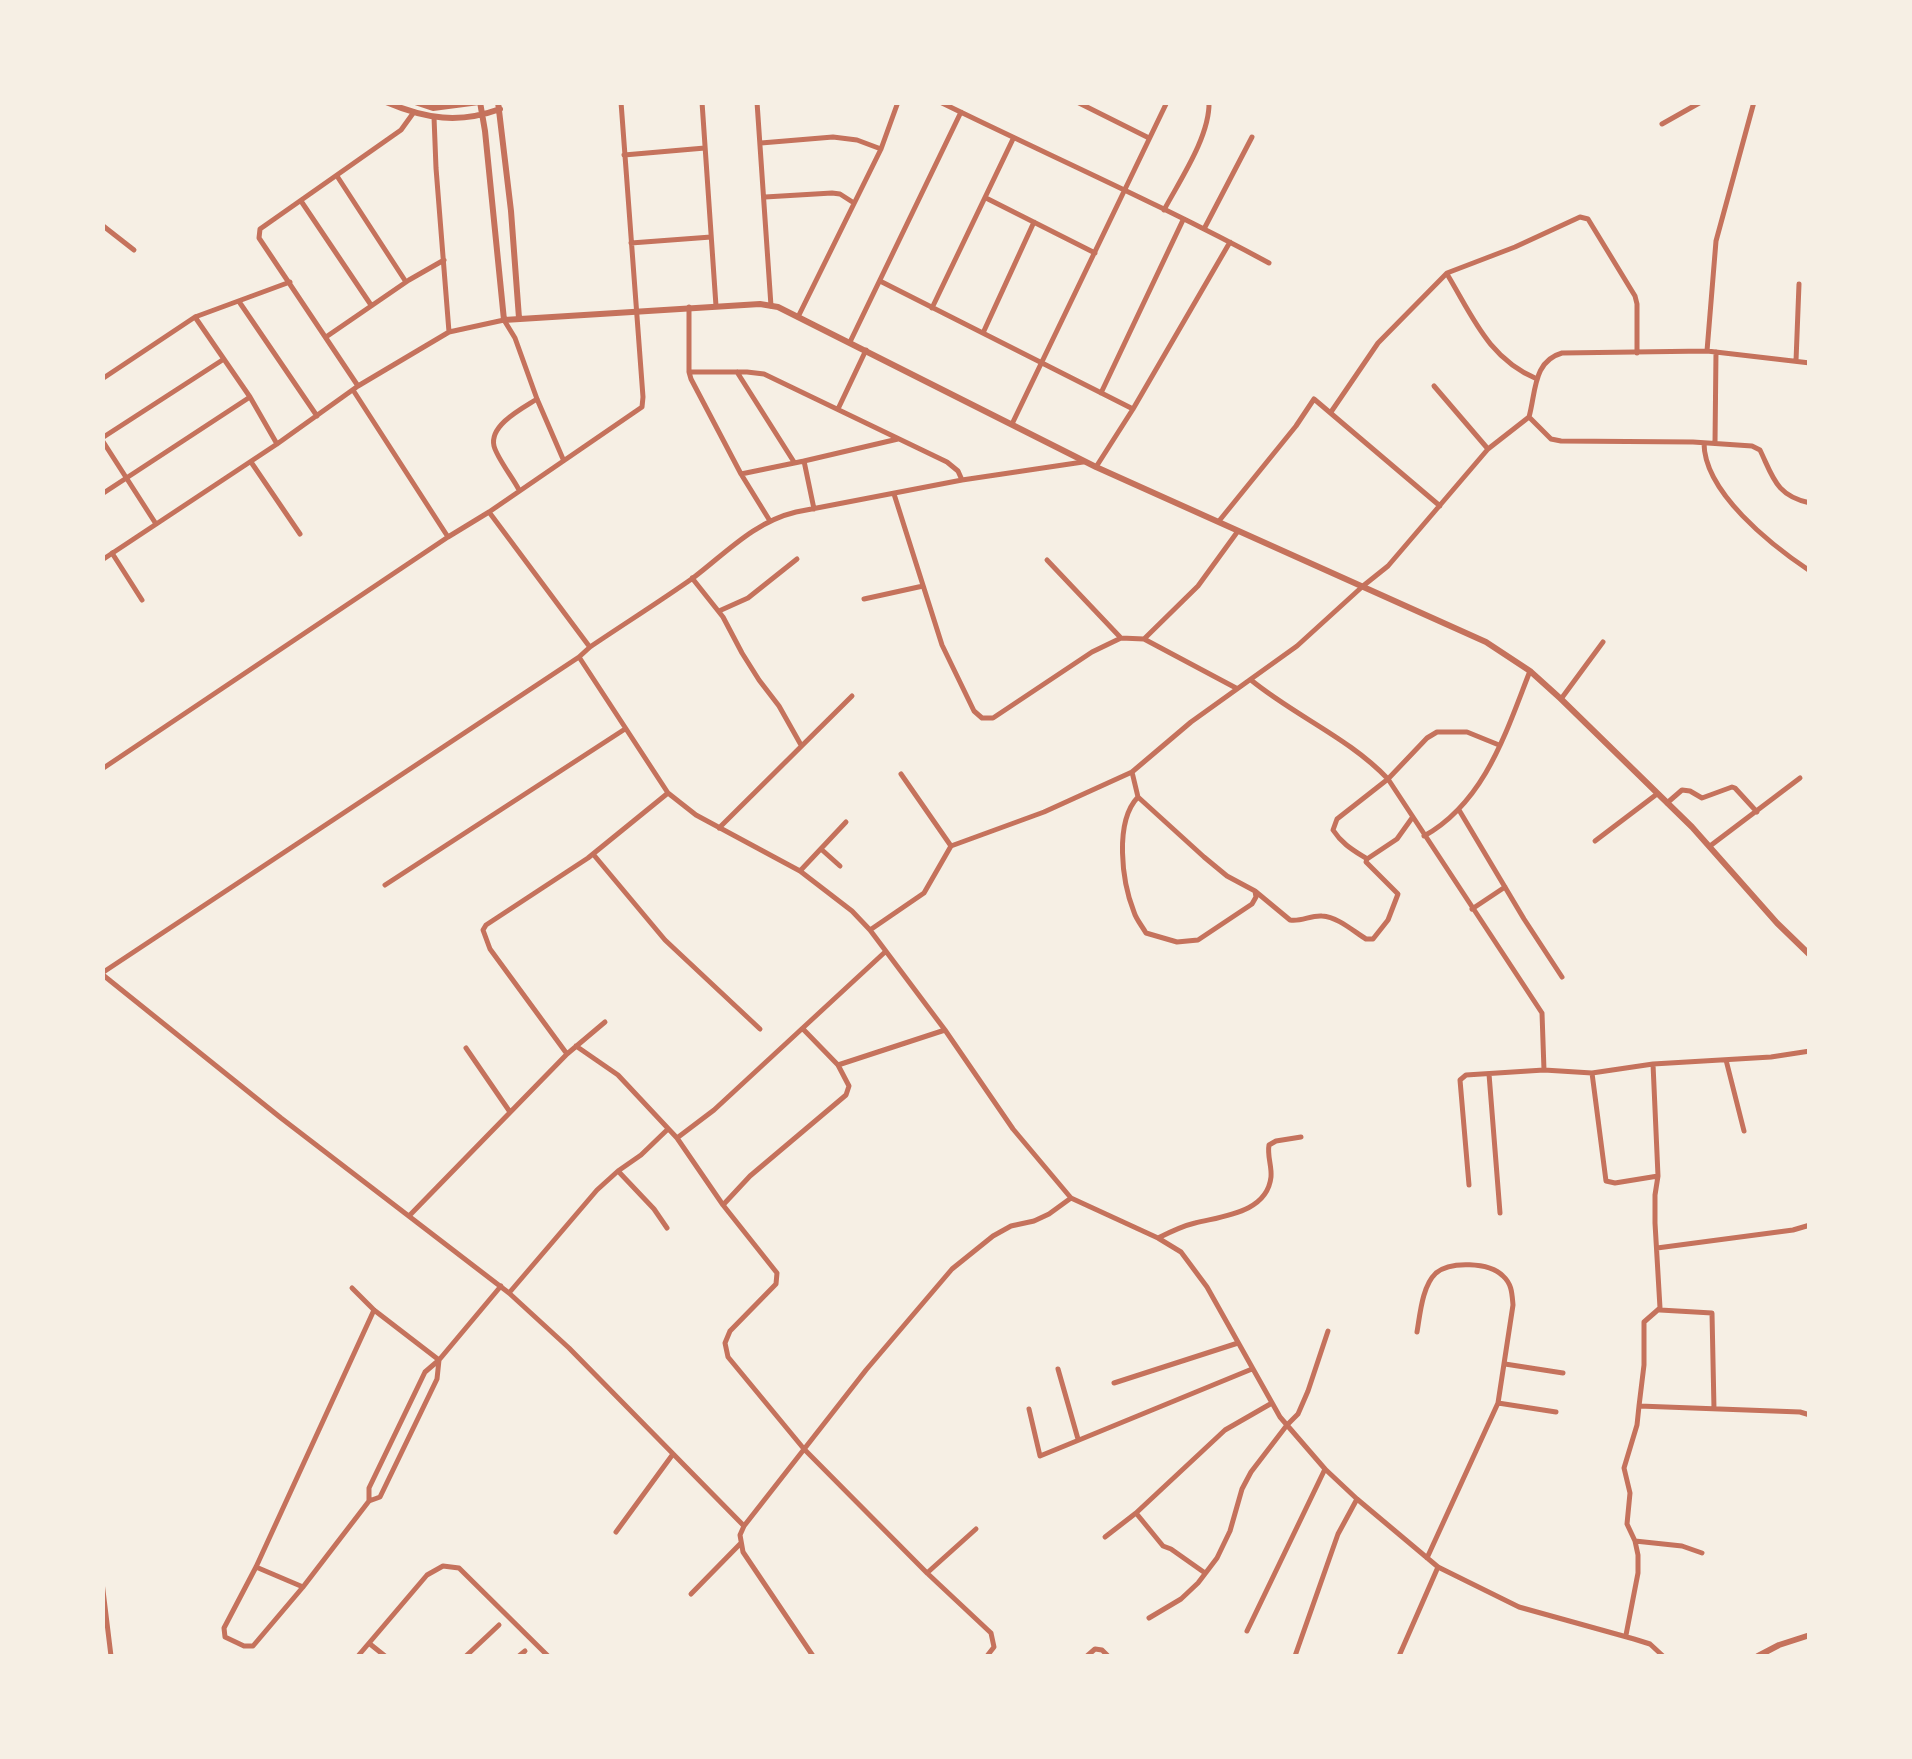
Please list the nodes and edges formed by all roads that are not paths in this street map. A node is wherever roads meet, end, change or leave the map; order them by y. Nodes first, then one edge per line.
1 (386, 102) edge
2 (479, 102) edge
3 (507, 102) edge
4 (620, 102) edge
5 (702, 102) edge
6 (758, 102) edge
7 (898, 102) edge
8 (940, 102) edge
9 (1077, 102) edge
10 (1167, 102) edge
11 (1209, 102) edge
12 (1701, 102) edge
13 (416, 103) edge
14 (1752, 104) edge
15 (950, 105) edge
16 (499, 106) edge
17 (962, 112) junction
18 (411, 113) junction
19 (482, 116) junction
20 (434, 118) junction
21 (1662, 124) dead end
22 (1252, 137) dead end
23 (1149, 138) junction
24 (1013, 139) junction
25 (760, 143) junction
26 (705, 148) junction
27 (880, 149) junction
28 (624, 154) junction
29 (337, 176) junction
30 (1124, 190) junction
31 (764, 197) junction
32 (986, 198) junction
33 (301, 202) junction
34 (854, 203) junction
35 (1164, 210) junction
36 (512, 211) junction
37 (494, 212) junction
38 (1184, 220) junction
39 (1034, 222) junction
40 (102, 225) edge
41 (1204, 229) junction
42 (712, 237) junction
43 (1230, 242) junction
44 (630, 243) junction
45 (134, 250) dead end
46 (1094, 254) junction
47 (444, 260) junction
48 (1269, 263) dead end
49 (1447, 273) junction
50 (880, 281) junction
51 (290, 282) junction
52 (406, 282) junction
53 (1799, 284) dead end
54 (239, 302) junction
55 (371, 305) junction
56 (716, 306) junction
57 (770, 306) junction
58 (689, 307) junction
59 (932, 308) junction
60 (636, 311) junction
61 (195, 317) junction
62 (798, 317) junction
63 (519, 318) junction
64 (504, 320) junction
65 (449, 332) junction
66 (983, 334) junction
67 (326, 337) junction
68 (515, 338) junction
69 (850, 342) junction
70 (866, 350) junction
71 (1707, 351) junction
72 (1716, 352) junction
73 (1637, 353) junction
74 (224, 359) junction
75 (1796, 361) junction
76 (1810, 363) edge
77 (1043, 364) junction
78 (690, 372) junction
79 (737, 372) junction
80 (102, 379) edge
81 (1537, 380) junction
82 (1434, 386) dead end
83 (355, 388) junction
84 (1100, 394) junction
85 (250, 397) junction
86 (537, 399) junction
87 (838, 409) junction
88 (1133, 409) junction
89 (1331, 412) junction
90 (316, 416) junction
91 (1530, 417) junction
92 (1012, 424) junction
93 (102, 439) edge
94 (898, 439) junction
95 (1704, 442) junction
96 (1715, 443) junction
97 (278, 444) junction
98 (1488, 449) junction
99 (563, 459) junction
100 (804, 461) junction
101 (250, 462) junction
102 (1086, 462) junction
103 (794, 463) junction
104 (1096, 467) junction
105 (741, 474) junction
106 (126, 478) junction
107 (962, 480) junction
108 (519, 490) junction
109 (102, 494) edge
110 (894, 494) junction
111 (1810, 503) edge
112 (1440, 506) junction
113 (814, 509) junction
114 (489, 512) junction
115 (770, 521) junction
116 (1219, 521) junction
117 (156, 524) junction
118 (1238, 531) junction
119 (300, 534) dead end
120 (448, 536) junction
121 (112, 554) junction
122 (797, 559) dead end
123 (102, 560) edge
124 (1046, 560) dead end
125 (1810, 571) edge
126 (692, 578) junction
127 (923, 586) junction
128 (1363, 586) junction
129 (864, 599) dead end
130 (142, 600) dead end
131 (719, 611) junction
132 (1121, 638) junction
133 (1144, 639) junction
134 (1603, 642) dead end
135 (590, 647) junction
136 (579, 657) junction
137 (1530, 671) junction
138 (1251, 680) junction
139 (1237, 688) junction
140 (852, 696) dead end
141 (1561, 700) junction
142 (625, 728) junction
143 (800, 745) junction
144 (1499, 745) junction
145 (102, 769) edge
146 (1132, 772) junction
147 (902, 774) dead end
148 (1800, 778) dead end
149 (1388, 779) junction
150 (668, 793) junction
151 (1657, 794) junction
152 (1138, 797) junction
153 (1667, 803) junction
154 (1459, 810) junction
155 (1757, 812) junction
156 (1412, 817) junction
157 (846, 822) dead end
158 (719, 828) junction
159 (1424, 836) junction
160 (1596, 841) dead end
161 (951, 846) junction
162 (1710, 846) junction
163 (821, 848) junction
164 (592, 854) junction
165 (1367, 859) junction
166 (840, 866) dead end
167 (800, 871) junction
168 (384, 886) dead end
169 (1505, 887) junction
170 (1255, 891) junction
171 (1472, 909) junction
172 (870, 930) junction
173 (886, 952) junction
174 (1810, 955) edge
175 (102, 974) edge
176 (1562, 977) dead end
177 (605, 1022) dead end
178 (760, 1029) dead end
179 (803, 1029) junction
180 (944, 1030) junction
181 (576, 1046) junction
182 (466, 1048) dead end
183 (1810, 1051) edge
184 (567, 1054) junction
185 (1726, 1060) junction
186 (1653, 1064) junction
187 (838, 1065) junction
188 (1544, 1070) junction
189 (1592, 1073) junction
190 (1489, 1074) junction
191 (510, 1112) junction
192 (668, 1129) junction
193 (1744, 1131) dead end
194 (1300, 1137) dead end
195 (677, 1138) junction
196 (618, 1171) junction
197 (1658, 1176) junction
198 (1468, 1185) dead end
199 (1071, 1198) junction
200 (723, 1205) junction
201 (1500, 1213) dead end
202 (408, 1216) junction
203 (1810, 1225) edge
204 (667, 1228) dead end
205 (1158, 1238) junction
206 (1658, 1248) junction
207 (501, 1286) junction
208 (352, 1288) dead end
209 (509, 1293) junction
210 (374, 1310) junction
211 (1660, 1310) junction
212 (1328, 1331) dead end
213 (1418, 1332) dead end
214 (1238, 1343) junction
215 (439, 1360) junction
216 (1505, 1364) junction
217 (1058, 1369) dead end
218 (1252, 1369) junction
219 (1563, 1373) dead end
220 (1114, 1383) dead end
221 (1498, 1403) junction
222 (1272, 1404) junction
223 (1639, 1406) junction
224 (1030, 1409) dead end
225 (1714, 1409) junction
226 (1556, 1412) dead end
227 (1810, 1415) edge
228 (1287, 1425) junction
229 (1078, 1439) junction
230 (804, 1448) junction
231 (674, 1453) junction
232 (1325, 1469) junction
233 (1356, 1498) junction
234 (370, 1501) junction
235 (1136, 1513) junction
236 (744, 1526) junction
237 (976, 1529) dead end
238 (616, 1532) dead end
239 (1106, 1537) dead end
240 (1635, 1540) junction
241 (740, 1544) junction
242 (1702, 1553) dead end
243 (1427, 1558) junction
244 (256, 1567) junction
245 (1438, 1567) junction
246 (927, 1573) junction
247 (1206, 1573) junction
248 (102, 1582) edge
249 (303, 1587) junction
250 (690, 1594) dead end
251 (1149, 1618) dead end
252 (499, 1625) dead end
253 (1810, 1626) edge
254 (1247, 1632) dead end
255 (1809, 1635) edge
256 (1626, 1636) junction
257 (370, 1644) junction
258 (524, 1651) dead end
259 (111, 1656) edge
260 (358, 1656) edge
261 (385, 1656) edge
262 (466, 1656) edge
263 (518, 1656) edge
264 (548, 1656) edge
265 (814, 1656) edge
266 (987, 1656) edge
267 (1087, 1656) edge
268 (1108, 1656) edge
269 (1295, 1656) edge
270 (1400, 1656) edge
271 (1664, 1656) edge
272 (1758, 1656) edge

1 - 18 street
2 - 13 street
2 - 19 street
3 - 16 street
4 - 28 street
5 - 26 street
6 - 25 street
7 - 27 street
8 - 15 street
9 - 23 street
10 - 23 street
11 - 35 street
12 - 21 street
13 - 18 street
14 - 71 street
15 - 17 street
16 - 19 street
16 - 36 street
17 - 24 street
17 - 50 street
18 - 20 street
18 - 29 street
19 - 20 street
19 - 37 street
20 - 47 street
22 - 41 street
23 - 30 street
24 - 30 street
24 - 32 street
25 - 27 street
25 - 31 street
26 - 28 street
26 - 42 street
27 - 34 street
28 - 44 street
29 - 33 street
29 - 52 street
30 - 35 street
30 - 46 street
31 - 34 street
31 - 57 street
32 - 39 street
32 - 59 street
33 - 51 street
33 - 55 street
34 - 62 street
35 - 38 street
36 - 37 street
36 - 63 street
37 - 64 street
38 - 41 street
38 - 84 street
39 - 46 street
39 - 66 street
40 - 45 street
41 - 43 street
42 - 44 street
42 - 56 street
43 - 48 street
43 - 88 street
44 - 60 street
46 - 77 street
47 - 52 street
47 - 65 street
49 - 73 street
49 - 81 street
49 - 89 street
50 - 59 street
50 - 69 street
51 - 54 street
51 - 67 street
52 - 55 street
53 - 75 street
54 - 61 street
54 - 90 street
55 - 67 street
56 - 57 street
56 - 58 street
57 - 62 street
58 - 60 street
58 - 78 street
59 - 66 street
60 - 63 street
60 - 99 street
61 - 74 street
61 - 80 street
62 - 69 street
63 - 64 street
63 - 68 street
64 - 65 street
64 - 68 street
65 - 83 street
66 - 77 street
67 - 83 street
68 - 86 street
69 - 70 street
70 - 87 street
70 - 92 street
71 - 72 street
71 - 73 street
72 - 75 street
72 - 96 street
73 - 81 street
74 - 85 street
74 - 93 street
75 - 76 street
77 - 84 street
77 - 92 street
78 - 79 street
78 - 105 street
79 - 87 street
79 - 103 street
81 - 91 street
82 - 98 street
83 - 90 street
83 - 120 street
84 - 88 street
85 - 97 street
85 - 106 street
86 - 99 street
86 - 108 street
87 - 94 street
88 - 104 street
89 - 112 street
89 - 116 street
90 - 97 street
91 - 95 street
91 - 98 street
92 - 102 street
93 - 106 street
94 - 100 street
94 - 107 street
95 - 96 street
95 - 125 street
96 - 111 street
97 - 101 street
98 - 112 street
99 - 108 street
100 - 103 street
100 - 113 street
101 - 117 street
101 - 119 street
102 - 104 street
102 - 107 street
103 - 105 street
104 - 116 street
105 - 115 street
106 - 109 street
106 - 117 street
107 - 110 street
108 - 114 street
110 - 113 street
110 - 127 street
112 - 128 street
113 - 115 street
114 - 120 street
114 - 135 street
115 - 126 street
116 - 118 street
117 - 121 street
118 - 128 street
118 - 133 street
120 - 145 street
121 - 123 street
121 - 130 street
122 - 131 street
124 - 132 street
126 - 131 street
126 - 135 street
127 - 129 street
127 - 132 street
128 - 137 street
128 - 138 street
131 - 143 street
132 - 133 street
133 - 139 street
134 - 141 street
135 - 136 street
136 - 142 street
136 - 175 street
137 - 141 street
137 - 144 street
138 - 139 street
138 - 149 street
139 - 146 street
140 - 143 street
141 - 151 street
142 - 150 street
142 - 168 street
143 - 158 street
144 - 149 street
144 - 154 street
146 - 152 street
146 - 161 street
147 - 161 street
148 - 155 street
149 - 156 street
149 - 165 street
150 - 158 street
150 - 164 street
151 - 153 street
151 - 160 street
152 - 170 street
152 - 170 street
153 - 155 street
153 - 162 street
154 - 159 street
154 - 169 street
155 - 162 street
156 - 159 street
156 - 165 street
157 - 163 street
158 - 167 street
159 - 171 street
161 - 172 street
162 - 174 street
163 - 166 street
163 - 167 street
164 - 178 street
164 - 184 street
165 - 170 street
167 - 172 street
169 - 171 street
169 - 176 street
171 - 188 street
172 - 173 street
173 - 179 street
173 - 180 street
175 - 202 street
177 - 181 street
179 - 187 street
179 - 195 street
180 - 187 street
180 - 199 street
181 - 184 street
181 - 192 street
182 - 191 street
183 - 185 street
184 - 191 street
185 - 186 street
185 - 193 street
186 - 189 street
186 - 197 street
187 - 200 street
188 - 189 street
188 - 190 street
189 - 197 street
190 - 198 street
190 - 201 street
191 - 202 street
192 - 195 street
192 - 196 street
194 - 205 street
195 - 200 street
196 - 204 street
196 - 209 street
197 - 206 street
199 - 205 street
199 - 230 street
200 - 230 street
202 - 207 street
203 - 206 street
205 - 214 street
206 - 211 street
207 - 209 street
207 - 215 street
208 - 210 street
209 - 231 street
210 - 215 street
210 - 244 street
211 - 223 street
211 - 225 street
212 - 228 street
213 - 216 street
214 - 218 street
214 - 220 street
215 - 234 street
215 - 234 street
216 - 219 street
216 - 221 street
217 - 229 street
218 - 222 street
218 - 229 street
221 - 226 street
221 - 243 street
222 - 228 street
222 - 235 street
223 - 225 street
223 - 240 street
224 - 229 street
225 - 227 street
228 - 232 street
228 - 247 street
230 - 236 street
230 - 246 street
231 - 236 street
231 - 238 street
232 - 233 street
232 - 254 street
233 - 243 street
233 - 269 street
234 - 249 street
235 - 239 street
235 - 247 street
236 - 241 street
237 - 246 street
240 - 242 street
240 - 256 street
241 - 250 street
241 - 265 street
243 - 245 street
244 - 249 street
244 - 249 street
245 - 256 street
245 - 270 street
246 - 266 street
247 - 251 street
248 - 259 street
252 - 262 street
253 - 255 street
255 - 272 street
256 - 271 street
257 - 260 street
257 - 261 street
257 - 264 street
258 - 263 street
267 - 268 street

